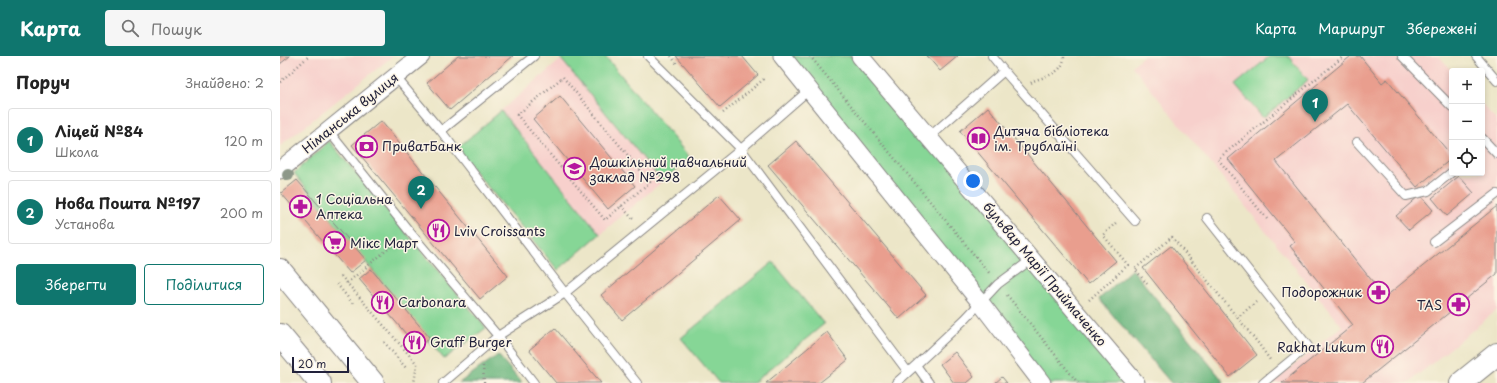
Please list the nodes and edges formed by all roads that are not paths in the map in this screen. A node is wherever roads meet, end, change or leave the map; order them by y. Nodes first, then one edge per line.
1 (421, 56) edge
2 (534, 56) edge
3 (648, 56) edge
4 (782, 56) edge
5 (860, 56) edge
6 (992, 56) edge
7 (1402, 56) edge
8 (1476, 56) edge
9 (1004, 71) junction
10 (396, 76) junction
11 (1497, 81) edge
12 (810, 90) junction
13 (1449, 104) edge
14 (441, 131) junction
15 (326, 132) junction
16 (929, 137) junction
17 (1357, 142) dead end
18 (1485, 144) edge
19 (741, 149) junction
20 (1497, 154) edge
21 (280, 170) edge
22 (1449, 174) edge
23 (1497, 194) edge
24 (1208, 218) dead end
25 (1134, 220) dead end
26 (1434, 242) dead end
27 (1032, 258) junction
28 (280, 270) edge
29 (565, 292) junction
30 (980, 302) junction
31 (280, 335) edge
32 (498, 336) junction
33 (1497, 354) edge
34 (916, 365) junction
35 (908, 372) junction
36 (320, 383) edge
37 (373, 383) edge
38 (443, 383) edge
39 (534, 383) edge
40 (637, 383) edge
41 (896, 383) edge
42 (929, 383) edge
43 (1042, 383) edge
44 (1136, 383) edge
45 (1263, 383) edge
46 (1461, 383) edge

1 - 10 street, Німанська вулиця
2 - 14 lane
3 - 19 lane
4 - 12 street
5 - 16 street, бульвар Марії Приймаченко
6 - 9 lane
7 - 13 lane
8 - 11 lane
9 - 16 lane
9 - 25 lane
10 - 14 lane
10 - 15 street, Німанська вулиця
12 - 19 lane
12 - 30 street
14 - 29 lane
15 - 21 street, Німанська вулиця
15 - 32 lane
16 - 27 street, бульвар Марії Приймаченко
17 - 22 lane
18 - 20 lane
19 - 29 lane
19 - 35 lane
23 - 26 lane
24 - 45 lane
27 - 30 lane
27 - 44 street, бульвар Марії Приймаченко
28 - 37 main road
29 - 32 lane
29 - 40 lane
30 - 34 lane
30 - 43 street
31 - 36 main road
32 - 38 lane
32 - 39 lane
33 - 46 main road
34 - 35 lane
34 - 42 lane
35 - 41 lane

